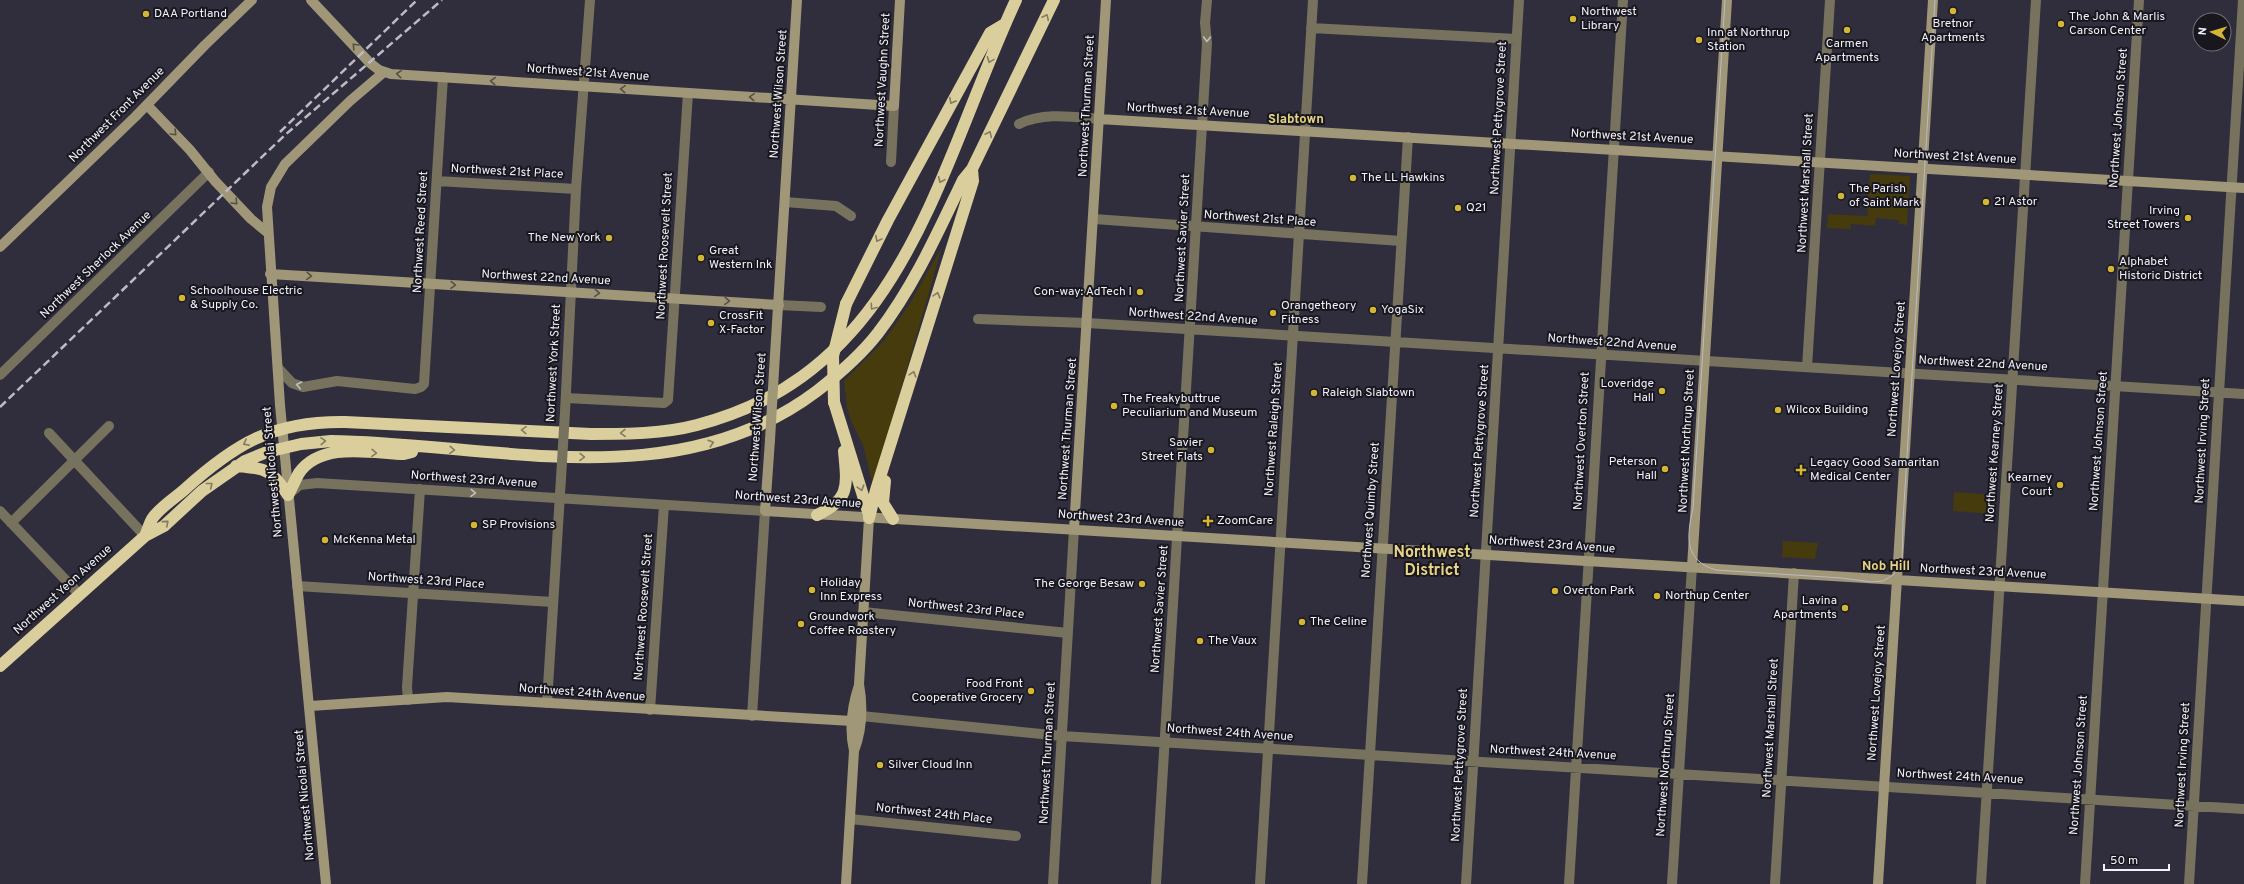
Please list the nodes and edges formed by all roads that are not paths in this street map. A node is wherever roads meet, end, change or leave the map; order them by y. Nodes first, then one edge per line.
1 (252, 0) edge
2 (311, 0) edge
3 (590, 0) edge
4 (797, 0) edge
5 (900, 0) edge
6 (1016, 0) edge
7 (1054, 0) edge
8 (1106, 0) edge
9 (1207, 0) edge
10 (1313, 0) edge
11 (1518, 0) edge
12 (1623, 0) edge
13 (1727, 0) edge
14 (1830, 0) edge
15 (1933, 0) edge
16 (2036, 0) edge
17 (2139, 0) edge
18 (2243, 0) edge
19 (1005, 24) junction
20 (1312, 28) junction
21 (1516, 39) junction
22 (384, 72) junction
23 (443, 78) junction
24 (584, 86) junction
25 (688, 93) junction
26 (791, 99) junction
27 (147, 105) junction
28 (894, 106) junction
29 (1100, 119) junction
30 (1019, 124) dead end
31 (1202, 124) junction
32 (1305, 131) junction
33 (1408, 137) junction
34 (1510, 143) junction
35 (1614, 150) junction
36 (1717, 156) junction
37 (891, 162) dead end
38 (1820, 162) junction
39 (972, 169) junction
40 (1923, 169) junction
41 (209, 172) junction
42 (2025, 175) junction
43 (437, 181) junction
44 (2128, 181) junction
45 (2231, 187) junction
46 (2244, 188) edge
47 (576, 189) junction
48 (785, 202) junction
49 (851, 216) dead end
50 (1094, 219) junction
51 (1196, 227) junction
52 (268, 233) junction
53 (1299, 235) junction
54 (1401, 241) junction
55 (0, 247) edge
56 (270, 274) junction
57 (431, 284) junction
58 (571, 292) junction
59 (676, 298) junction
60 (779, 305) junction
61 (821, 307) dead end
62 (978, 319) dead end
63 (1087, 323) junction
64 (1191, 330) junction
65 (1293, 336) junction
66 (1395, 343) junction
67 (1499, 348) junction
68 (1600, 355) junction
69 (1705, 361) junction
70 (1808, 367) junction
71 (278, 368) junction
72 (1910, 373) junction
73 (0, 375) edge
74 (2012, 379) junction
75 (2115, 386) junction
76 (2219, 393) junction
77 (2244, 394) edge
78 (905, 396) junction
79 (566, 398) junction
80 (841, 424) junction
81 (109, 426) dead end
82 (282, 428) junction
83 (49, 433) dead end
84 (284, 448) junction
85 (424, 448) junction
86 (76, 461) junction
87 (236, 466) junction
88 (420, 489) junction
89 (288, 495) junction
90 (560, 498) junction
91 (664, 505) junction
92 (0, 511) edge
93 (766, 512) junction
94 (817, 515) junction
95 (869, 518) junction
96 (893, 519) junction
97 (11, 523) junction
98 (1074, 529) junction
99 (145, 536) junction
100 (1177, 536) junction
101 (1280, 542) junction
102 (1382, 548) junction
103 (1486, 554) junction
104 (1588, 561) junction
105 (1692, 567) junction
106 (1794, 573) junction
107 (1897, 580) junction
108 (297, 586) junction
109 (2000, 586) junction
110 (2103, 592) junction
111 (413, 593) junction
112 (79, 594) junction
113 (2206, 598) junction
114 (2244, 601) edge
115 (553, 602) junction
116 (863, 612) junction
117 (1068, 633) junction
118 (0, 666) edge
119 (408, 700) junction
120 (547, 703) junction
121 (310, 706) junction
122 (650, 710) junction
123 (752, 716) junction
124 (856, 719) junction
125 (1062, 736) junction
126 (1164, 742) junction
127 (1268, 748) junction
128 (1370, 754) junction
129 (1472, 761) junction
130 (1576, 767) junction
131 (1679, 774) junction
132 (1781, 780) junction
133 (1884, 786) junction
134 (1987, 792) junction
135 (2090, 798) junction
136 (2194, 805) junction
137 (2244, 809) edge
138 (850, 819) junction
139 (1016, 836) dead end
140 (326, 884) edge
141 (846, 884) edge
142 (1053, 884) edge
143 (1156, 884) edge
144 (1260, 884) edge
145 (1362, 884) edge
146 (1466, 884) edge
147 (1569, 884) edge
148 (1672, 884) edge
149 (1775, 884) edge
150 (1878, 884) edge
151 (1981, 884) edge
152 (2085, 884) edge
153 (2189, 884) edge

1 - 27 street, Northwest Front Avenue
22 -> 2 street, Northwest 21st Avenue
3 - 24 street, Northwest York Street
4 - 26 street, Northwest Wilson Street
5 - 28 street, Northwest Vaughn Street
6 - 19 highway, Northwest Yeon Avenue
39 -> 7 highway
8 - 29 street, Northwest Thurman Street
9 -> 31 street, Northwest Savier Street
10 - 20 street, Northwest Raleigh Street
11 - 21 street, Northwest Pettygrove Street
12 - 35 street, Northwest Overton Street
13 - 36 street, Northwest Northrup Street
14 - 38 street, Northwest Marshall Street
15 - 40 street, Northwest Lovejoy Street
16 - 42 street, Northwest Kearney Street
17 - 44 street, Northwest Johnson Street
18 - 45 street, Northwest Irving Street
19 -> 80 highway, bridge
19 -> 82 highway, Northwest Yeon Avenue
20 - 21 street
20 - 32 street, Northwest Raleigh Street
21 - 34 street, Northwest Pettygrove Street
23 -> 22 street, Northwest 21st Avenue
22 - 52 street
24 -> 23 street, Northwest 21st Avenue
23 - 43 street, Northwest Reed Street
25 -> 24 street, Northwest 21st Avenue
24 - 47 street, Northwest York Street
26 -> 25 street, Northwest 21st Avenue
25 - 59 street, Northwest Roosevelt Street
26 - 28 street, Northwest 21st Avenue
26 - 48 street, Northwest Wilson Street
27 -> 41 street
27 - 55 street, Northwest Front Avenue
28 - 37 street, Northwest Vaughn Street
29 - 30 street, Northwest 21st Avenue
29 - 31 street, Northwest 21st Avenue
29 - 50 street, Northwest Thurman Street
31 - 32 street, Northwest 21st Avenue
31 - 51 street, Northwest Savier Street
32 - 33 street, Northwest 21st Avenue
32 - 53 street, Northwest Raleigh Street
33 - 34 street, Northwest 21st Avenue
33 - 54 street, Northwest Quimby Street
34 - 35 street, Northwest 21st Avenue
34 - 67 street, Northwest Pettygrove Street
35 - 36 street, Northwest 21st Avenue
35 - 68 street, Northwest Overton Street
36 - 38 street, Northwest 21st Avenue
36 - 69 street, Northwest Northrup Street
38 - 40 street, Northwest 21st Avenue
38 - 70 street, Northwest Marshall Street
78 -> 39 highway
85 -> 39 highway, Northwest Yeon Avenue
40 - 42 street, Northwest 21st Avenue
40 - 72 street, Northwest Lovejoy Street
41 -> 52 street
41 - 73 street, Northwest Sherlock Avenue
42 - 44 street, Northwest 21st Avenue
42 - 74 street, Northwest Kearney Street
43 - 47 street, Northwest 21st Place
43 - 57 street, Northwest Reed Street
44 - 45 street, Northwest 21st Avenue
44 - 75 street, Northwest Johnson Street
45 - 46 street, Northwest 21st Avenue
45 - 76 street, Northwest Irving Street
47 - 58 street, Northwest York Street
48 - 49 street
48 - 60 street, Northwest Wilson Street
50 - 51 street, Northwest 21st Place
50 - 63 street, Northwest Thurman Street
51 - 53 street, Northwest 21st Place
51 - 64 street, Northwest Savier Street
52 - 56 street, Northwest Nicolai Street
53 - 54 street, Northwest 21st Place
53 - 65 street, Northwest Raleigh Street
54 - 66 street, Northwest Quimby Street
56 -> 57 street, Northwest 22nd Avenue
56 - 71 street, Northwest Nicolai Street
57 -> 58 street, Northwest 22nd Avenue
57 -> 71 street, Northwest Reed Street
58 -> 59 street, Northwest 22nd Avenue
58 - 79 street, Northwest York Street
59 -> 60 street, Northwest 22nd Avenue
59 - 79 street, Northwest Roosevelt Street
60 - 61 street, Northwest 22nd Avenue
60 - 93 street, Northwest Wilson Street, bridge
62 - 63 street, Northwest 22nd Avenue
63 - 64 street, Northwest 22nd Avenue
63 - 98 street, Northwest Thurman Street
64 - 65 street, Northwest 22nd Avenue
64 - 100 street, Northwest Savier Street
65 - 66 street, Northwest 22nd Avenue
65 - 101 street, Northwest Raleigh Street
66 - 67 street, Northwest 22nd Avenue
66 - 102 street, Northwest Quimby Street
67 - 68 street, Northwest 22nd Avenue
67 - 103 street, Northwest Pettygrove Street
68 - 69 street, Northwest 22nd Avenue
68 - 104 street, Northwest Overton Street
69 - 70 street, Northwest 22nd Avenue
69 - 105 street, Northwest Northrup Street
70 - 72 street, Northwest 22nd Avenue
71 - 82 street, Northwest Nicolai Street
72 - 74 street, Northwest 22nd Avenue
72 - 107 street, Northwest Lovejoy Street
74 - 75 street, Northwest 22nd Avenue
74 - 109 street, Northwest Kearney Street
75 - 76 street, Northwest 22nd Avenue
75 - 110 street, Northwest Johnson Street
76 - 77 street, Northwest 22nd Avenue
76 - 113 street, Northwest Irving Street
78 - 95 highway
78 - 96 highway
79 - 90 street, Northwest York Street, bridge
80 - 94 highway
80 -> 95 highway
81 - 86 street
82 - 84 street, Northwest Nicolai Street
82 -> 99 highway, Northwest Yeon Avenue
83 - 86 street
84 -> 85 highway, Northwest Yeon Avenue
84 - 87 highway, Northwest Yeon Avenue
84 - 89 street, Northwest Nicolai Street
89 -> 85 highway
86 - 97 street
86 - 99 street
87 - 89 highway
99 -> 87 highway, Northwest Yeon Avenue
88 - 89 street, Northwest 23rd Avenue
88 -> 90 street, Northwest 23rd Avenue
88 - 111 street
89 - 108 street, Northwest Nicolai Street
90 - 91 street, Northwest 23rd Avenue
90 - 115 street, Northwest York Street
91 - 93 street, Northwest 23rd Avenue
91 - 122 street, Northwest Roosevelt Street
92 - 97 street
93 - 94 street, Northwest 23rd Avenue
93 - 123 street, Northwest Wilson Street
94 - 95 street, Northwest 23rd Avenue
95 - 96 street, Northwest 23rd Avenue
95 - 116 street
96 - 98 street, Northwest 23rd Avenue
97 - 112 street
98 - 100 street, Northwest 23rd Avenue
98 - 117 street, Northwest Thurman Street
99 - 112 highway, Northwest Yeon Avenue
100 - 101 street, Northwest 23rd Avenue
100 - 126 street, Northwest Savier Street
101 - 102 street, Northwest 23rd Avenue
101 - 127 street, Northwest Raleigh Street
102 - 103 street, Northwest 23rd Avenue
102 - 128 street, Northwest Quimby Street
103 - 104 street, Northwest 23rd Avenue
103 - 129 street, Northwest Pettygrove Street
104 - 105 street, Northwest 23rd Avenue
104 - 130 street, Northwest Overton Street
105 - 106 street, Northwest 23rd Avenue
105 - 131 street, Northwest Northrup Street
106 - 107 street, Northwest 23rd Avenue
106 - 132 street, Northwest Marshall Street
107 - 109 street, Northwest 23rd Avenue
107 - 133 street, Northwest Lovejoy Street
108 - 111 street, Northwest 23rd Place
108 - 121 street, Northwest Nicolai Street
109 - 110 street, Northwest 23rd Avenue
109 - 134 street, Northwest Kearney Street
110 - 113 street, Northwest 23rd Avenue
110 - 135 street, Northwest Johnson Street
111 - 115 street, Northwest 23rd Place
111 - 119 street
112 - 118 highway, Northwest Yeon Avenue
113 - 114 street, Northwest 23rd Avenue
113 - 136 street, Northwest Irving Street
115 - 120 street, Northwest York Street
116 - 117 street, Northwest 23rd Place
116 - 124 street
117 - 125 street, Northwest Thurman Street
119 - 120 street, Northwest 24th Avenue
119 - 121 street, Northwest 24th Avenue
120 - 122 street, Northwest 24th Avenue
121 - 140 street, Northwest Nicolai Street
122 - 123 street, Northwest 24th Avenue
123 - 124 street, Northwest 24th Avenue
124 - 125 street, Northwest 24th Avenue
124 - 138 street
125 - 126 street, Northwest 24th Avenue
125 - 142 street, Northwest Thurman Street
126 - 127 street, Northwest 24th Avenue
126 - 143 street, Northwest Savier Street
127 - 128 street, Northwest 24th Avenue
127 - 144 street, Northwest Raleigh Street
128 - 129 street, Northwest 24th Avenue
128 - 145 street, Northwest Quimby Street
129 - 130 street, Northwest 24th Avenue
129 - 146 street, Northwest Pettygrove Street
130 - 131 street, Northwest 24th Avenue
130 - 147 street, Northwest Overton Street
131 - 132 street, Northwest 24th Avenue
131 - 148 street, Northwest Northrup Street
132 - 133 street, Northwest 24th Avenue
132 - 149 street, Northwest Marshall Street
133 - 134 street, Northwest 24th Avenue
133 - 150 street, Northwest Lovejoy Street
134 - 135 street, Northwest 24th Avenue
134 - 151 street, Northwest Kearney Street
135 - 136 street, Northwest 24th Avenue
135 - 152 street, Northwest Johnson Street
136 - 137 street, Northwest 24th Avenue
136 - 153 street, Northwest Irving Street
138 - 139 street, Northwest 24th Place
138 - 141 street

